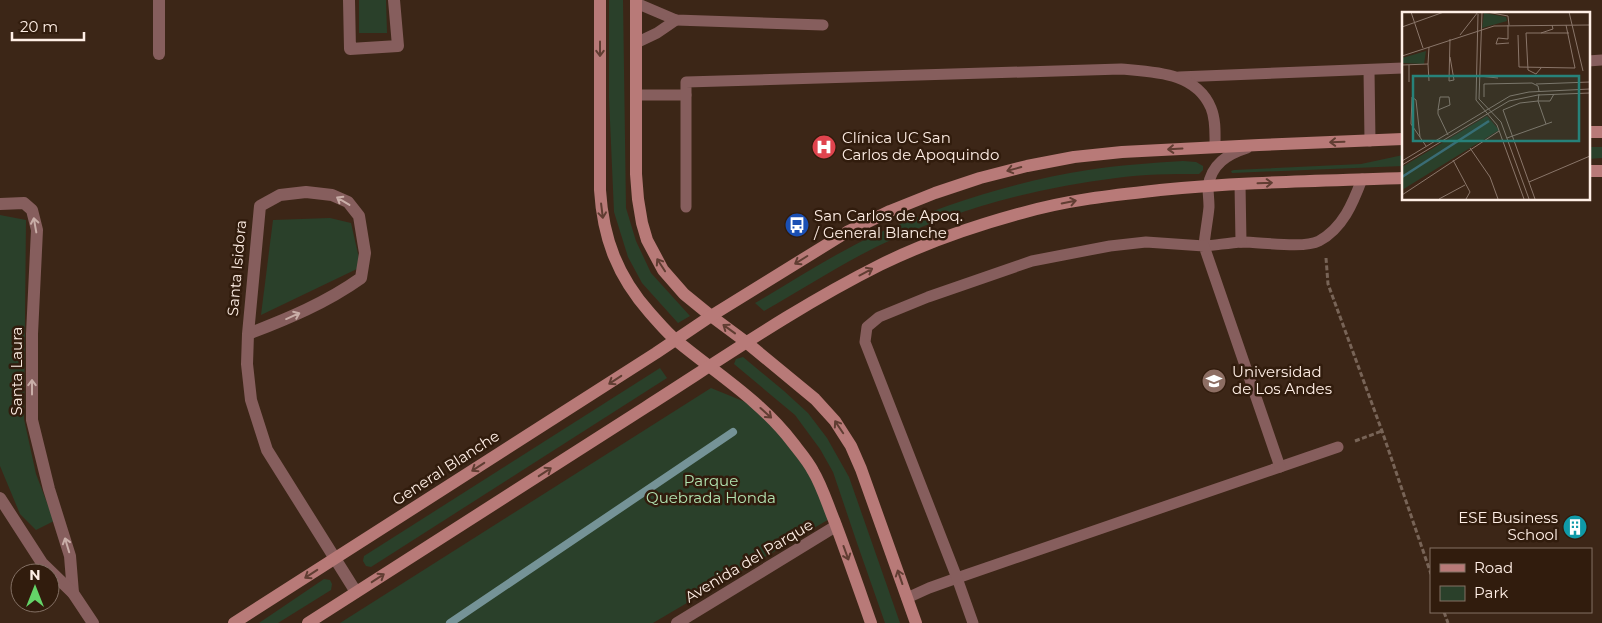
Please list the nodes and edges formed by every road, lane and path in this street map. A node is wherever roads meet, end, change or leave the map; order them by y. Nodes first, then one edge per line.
1 (159, 0) edge
2 (349, 0) edge
3 (394, 0) edge
4 (600, 0) edge
5 (636, 2) edge
6 (676, 20) junction
7 (823, 25) dead end
8 (636, 43) junction
9 (159, 54) dead end
10 (1402, 68) edge
11 (1369, 70) junction
12 (1178, 77) junction
13 (636, 95) junction
14 (686, 95) junction
15 (1402, 140) edge
16 (1370, 141) junction
17 (1259, 145) junction
18 (1215, 147) junction
19 (1402, 178) edge
20 (1362, 179) junction
21 (1240, 184) junction
22 (1208, 186) junction
23 (0, 204) edge
24 (686, 207) dead end
25 (1330, 233) junction
26 (1241, 242) junction
27 (1204, 246) junction
28 (711, 316) junction
29 (248, 334) junction
30 (676, 340) junction
31 (746, 342) junction
32 (710, 366) junction
33 (1382, 431) junction
34 (1338, 447) joint
35 (1280, 467) junction
36 (0, 498) edge
37 (836, 526) junction
38 (335, 559) junction
39 (1430, 571) edge
40 (957, 578) junction
41 (356, 592) junction
42 (73, 593) junction
43 (907, 598) junction
44 (93, 623) edge
45 (234, 623) edge
46 (308, 623) edge
47 (677, 623) edge
48 (871, 623) edge
49 (916, 623) edge
50 (974, 623) edge

1 - 9 street
2 - 3 street
4 -> 30 main road
5 - 6 lane
5 - 8 main road
6 - 7 lane
6 - 8 lane
8 - 13 main road
10 - 11 lane
11 - 12 lane
11 - 16 lane
12 - 14 lane
12 - 18 lane
13 - 14 lane
28 -> 13 main road
14 - 24 lane
15 - 16 main road, General Blanche
16 -> 17 main road, General Blanche
17 - 18 main road, General Blanche
17 - 22 lane
18 -> 28 main road, General Blanche
19 - 20 main road
21 -> 20 main road
20 - 25 lane
21 - 22 main road
21 - 26 lane
22 - 27 lane
31 -> 22 main road
42 -> 23 street, Santa Laura
25 - 26 lane
25 - 33 path
26 - 27 lane
27 - 35 lane
27 - 40 lane
28 - 30 main road, General Blanche
31 -> 28 main road
29 -> 29 street, Santa Isidora
29 - 38 street, Santa Isidora
30 - 32 main road
30 -> 38 main road, General Blanche
31 - 32 main road
43 -> 31 main road
32 -> 37 main road
41 -> 32 main road
33 - 34 path
33 - 39 path
34 - 35 lane
35 - 40 lane
36 - 42 street, Santa Laura
37 - 47 street, Avenida del Parque
37 -> 48 main road
38 - 41 street, Santa Isidora
38 -> 45 main road, General Blanche
40 - 43 lane
40 - 50 lane
41 - 46 main road
42 - 44 street, Santa Laura
43 - 49 main road

